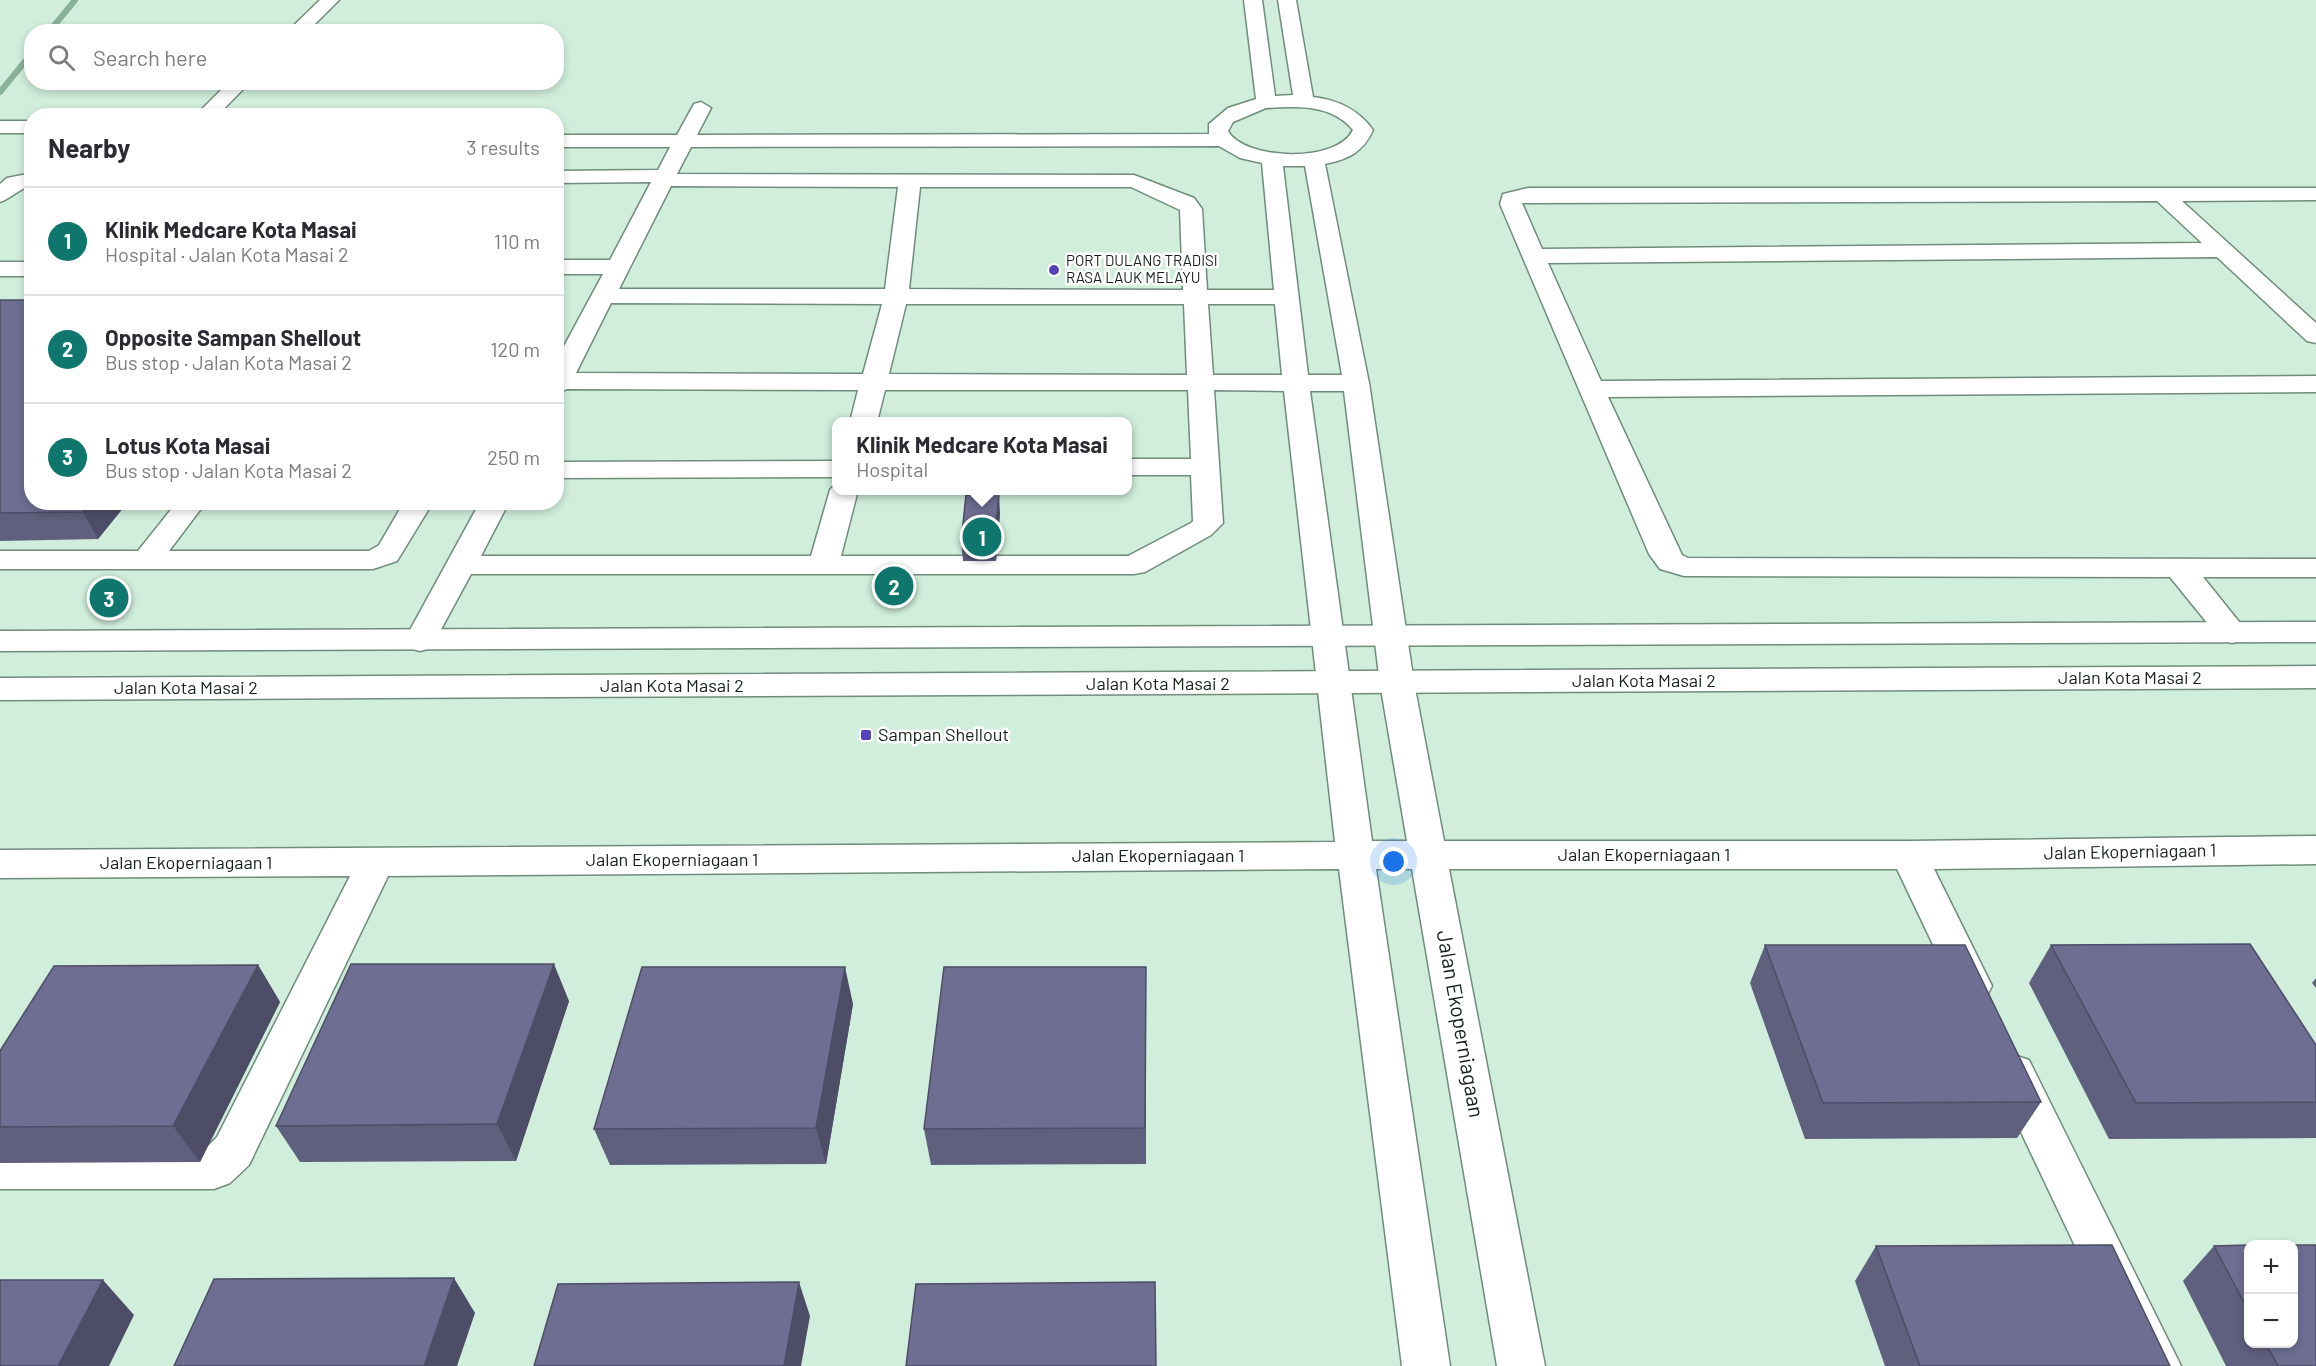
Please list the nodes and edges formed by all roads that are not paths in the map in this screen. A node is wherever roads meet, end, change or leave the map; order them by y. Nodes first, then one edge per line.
1 (330, 0) edge
2 (1253, 0) edge
3 (1287, 0) edge
4 (304, 24) edge
5 (233, 90) edge
6 (1266, 102) junction
7 (1304, 102) junction
8 (213, 108) edge
9 (564, 125) edge
10 (691, 125) junction
11 (0, 127) edge
12 (24, 127) edge
13 (1221, 133) junction
14 (564, 140) edge
15 (0, 143) edge
16 (24, 143) edge
17 (1272, 159) junction
18 (1314, 159) junction
19 (564, 177) edge
20 (664, 178) junction
21 (910, 180) junction
22 (24, 181) edge
23 (2163, 194) junction
24 (2316, 194) edge
25 (0, 195) edge
26 (2223, 250) junction
27 (1533, 256) junction
28 (564, 267) edge
29 (618, 267) junction
30 (0, 269) edge
31 (24, 269) edge
32 (603, 296) junction
33 (896, 297) junction
34 (1286, 297) junction
35 (1194, 298) junction
36 (2316, 336) edge
37 (564, 369) edge
38 (875, 381) junction
39 (564, 382) edge
40 (1199, 382) junction
41 (1294, 383) junction
42 (1356, 383) junction
43 (2316, 384) edge
44 (1592, 389) junction
45 (865, 417) edge
46 (1132, 467) edge
47 (1204, 467) junction
48 (832, 469) edge
49 (564, 470) edge
50 (843, 495) edge
51 (186, 510) edge
52 (413, 510) edge
53 (491, 510) edge
54 (0, 560) edge
55 (146, 561) junction
56 (824, 564) junction
57 (462, 565) junction
58 (2179, 568) junction
59 (2316, 568) edge
60 (2316, 632) edge
61 (2232, 633) junction
62 (1327, 638) junction
63 (1389, 638) junction
64 (0, 641) edge
65 (420, 641) junction
66 (2316, 677) edge
67 (1332, 683) junction
68 (1397, 683) junction
69 (0, 689) edge
70 (2316, 850) edge
71 (1356, 855) junction
72 (1429, 855) junction
73 (1909, 855) junction
74 (376, 862) junction
75 (0, 864) edge
76 (5, 1171) dead end
77 (1426, 1366) edge
78 (1521, 1366) edge
79 (2157, 1366) edge

1 - 4 street
2 - 6 street
3 - 7 street
5 - 8 street
6 - 7 street
6 - 13 street
7 - 18 street
9 - 10 street
10 - 13 street
10 - 14 street
10 - 20 street
11 - 12 street
13 - 17 street
15 - 16 street
17 - 18 street
17 - 34 street
18 - 42 street, Jalan Ekoperniagaan
19 - 20 street
20 - 21 street
20 - 29 street
21 - 33 street
21 - 35 street
22 - 25 street
23 - 24 street
23 - 26 street
23 - 27 street
26 - 27 street
26 - 36 street
27 - 44 street
28 - 29 street
29 - 32 street
30 - 31 street
32 - 33 street
32 - 37 street
33 - 35 street
33 - 38 street
34 - 35 street
34 - 41 street
35 - 40 street
38 - 39 street
38 - 40 street
38 - 45 street
40 - 41 street
40 - 47 street
41 - 42 street
41 - 62 street
42 - 63 street, Jalan Ekoperniagaan
43 - 44 street
44 - 58 street
46 - 47 street
47 - 56 street
48 - 49 street
50 - 56 street
51 - 55 street
52 - 55 street
53 - 57 street
54 - 55 street
56 - 57 street
57 - 65 street
58 - 59 street
58 - 61 street
60 - 61 street
61 - 63 street
62 - 63 street
62 - 65 street
62 - 67 street
63 - 68 street, Jalan Ekoperniagaan
64 - 65 street
66 - 68 street, Jalan Kota Masai 2
67 - 68 street, Jalan Kota Masai 2
67 - 69 street, Jalan Kota Masai 2
67 - 71 street
68 - 72 street, Jalan Ekoperniagaan
70 - 73 street, Jalan Ekoperniagaan 1
71 - 72 street, Jalan Ekoperniagaan 1
71 - 74 street, Jalan Ekoperniagaan 1
71 - 77 street
72 - 73 street, Jalan Ekoperniagaan 1
72 - 78 street, Jalan Ekoperniagaan
73 - 79 street
74 - 75 street, Jalan Ekoperniagaan 1
74 - 76 street

